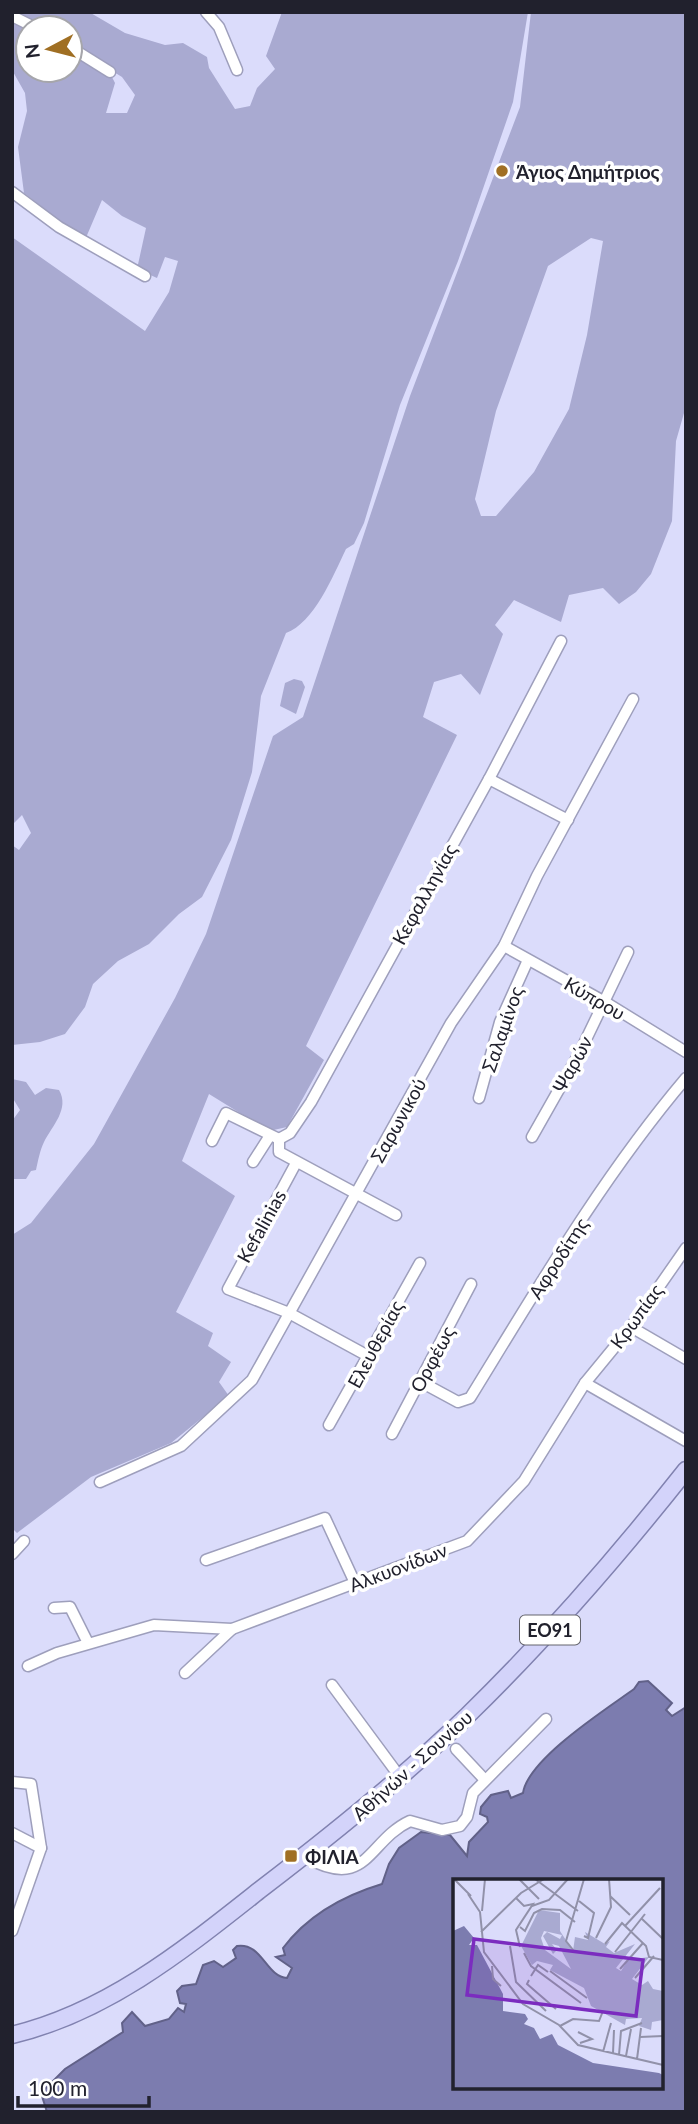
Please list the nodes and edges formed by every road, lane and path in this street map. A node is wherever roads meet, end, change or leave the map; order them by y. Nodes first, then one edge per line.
1 (206, 12) edge
2 (84, 56) edge
3 (237, 70) dead end
4 (110, 72) dead end
5 (12, 192) edge
6 (145, 276) dead end
7 (561, 641) dead end
8 (633, 699) dead end
9 (489, 779) junction
10 (568, 820) junction
11 (503, 946) junction
12 (628, 952) dead end
13 (527, 960) junction
14 (605, 1002) junction
15 (686, 1052) edge
16 (686, 1078) edge
17 (479, 1098) dead end
18 (532, 1137) dead end
19 (274, 1138) junction
20 (212, 1141) dead end
21 (254, 1163) dead end
22 (296, 1163) junction
23 (356, 1196) junction
24 (396, 1215) dead end
25 (686, 1248) edge
26 (420, 1263) dead end
27 (471, 1284) dead end
28 (289, 1313) junction
29 (631, 1326) junction
30 (368, 1356) junction
31 (686, 1359) edge
32 (421, 1382) junction
33 (585, 1383) junction
34 (329, 1425) dead end
35 (392, 1434) dead end
36 (686, 1441) edge
37 (686, 1470) edge
38 (100, 1482) dead end
39 (24, 1541) dead end
40 (12, 1554) edge
41 (206, 1560) dead end
42 (355, 1583) junction
43 (54, 1608) dead end
44 (232, 1629) junction
45 (88, 1643) junction
46 (28, 1666) dead end
47 (185, 1673) dead end
48 (332, 1685) dead end
49 (545, 1719) dead end
50 (456, 1749) dead end
51 (400, 1777) junction
52 (485, 1780) junction
53 (12, 1783) edge
54 (12, 1833) edge
55 (41, 1848) junction
56 (305, 1857) junction
57 (12, 1931) edge
58 (12, 2035) edge

1 - 3 street
2 - 4 street
5 - 6 street
7 - 9 street, Κεφαλληνίας
8 - 10 street, Σαρωνικού
9 - 10 street
9 - 19 street, Κεφαλληνίας
10 - 11 street, Σαρωνικού
11 - 13 street, Κύπρου
11 - 23 street, Σαρωνικού
12 - 14 street, Ψαρών
13 - 14 street, Κύπρου
13 - 17 street, Σαλαμίνος
14 - 15 street, Κύπρου
14 - 18 street, Ψαρών
16 - 32 street, Αφροδίτης
19 - 20 street
19 - 21 street, Κεφαλληνίας
19 - 22 street
22 - 23 street
22 - 28 street, Kefalinias
23 - 24 street
23 - 28 street, Σαρωνικού
25 - 29 street, Κρωπίας
26 - 30 street, Ελευθερίας
27 - 32 street, Ορφέως
28 - 30 street
28 - 38 street, Σαρωνικού
29 - 31 street
29 - 33 street, Κρωπίας
30 - 34 street, Ελευθερίας
32 - 35 street, Ορφέως
33 - 36 street
33 - 42 street, Αλκυονίδων
37 - 51 main road, Αθήνών - Σουνίου / ΕΟ91
39 - 40 street
41 - 42 street
42 - 44 street, Αλκυονίδων
43 - 45 street
44 - 45 street, Αλκυονίδων
44 - 47 street
45 - 46 street, Αλκυονίδων
48 - 51 street
49 - 52 street
50 - 52 street
51 - 56 main road, Αθήνών - Σουνίου / ΕΟ91
52 - 56 street
53 - 55 street
54 - 55 street
55 - 57 street
56 - 58 main road, Αθήνών - Σουνίου / ΕΟ91

